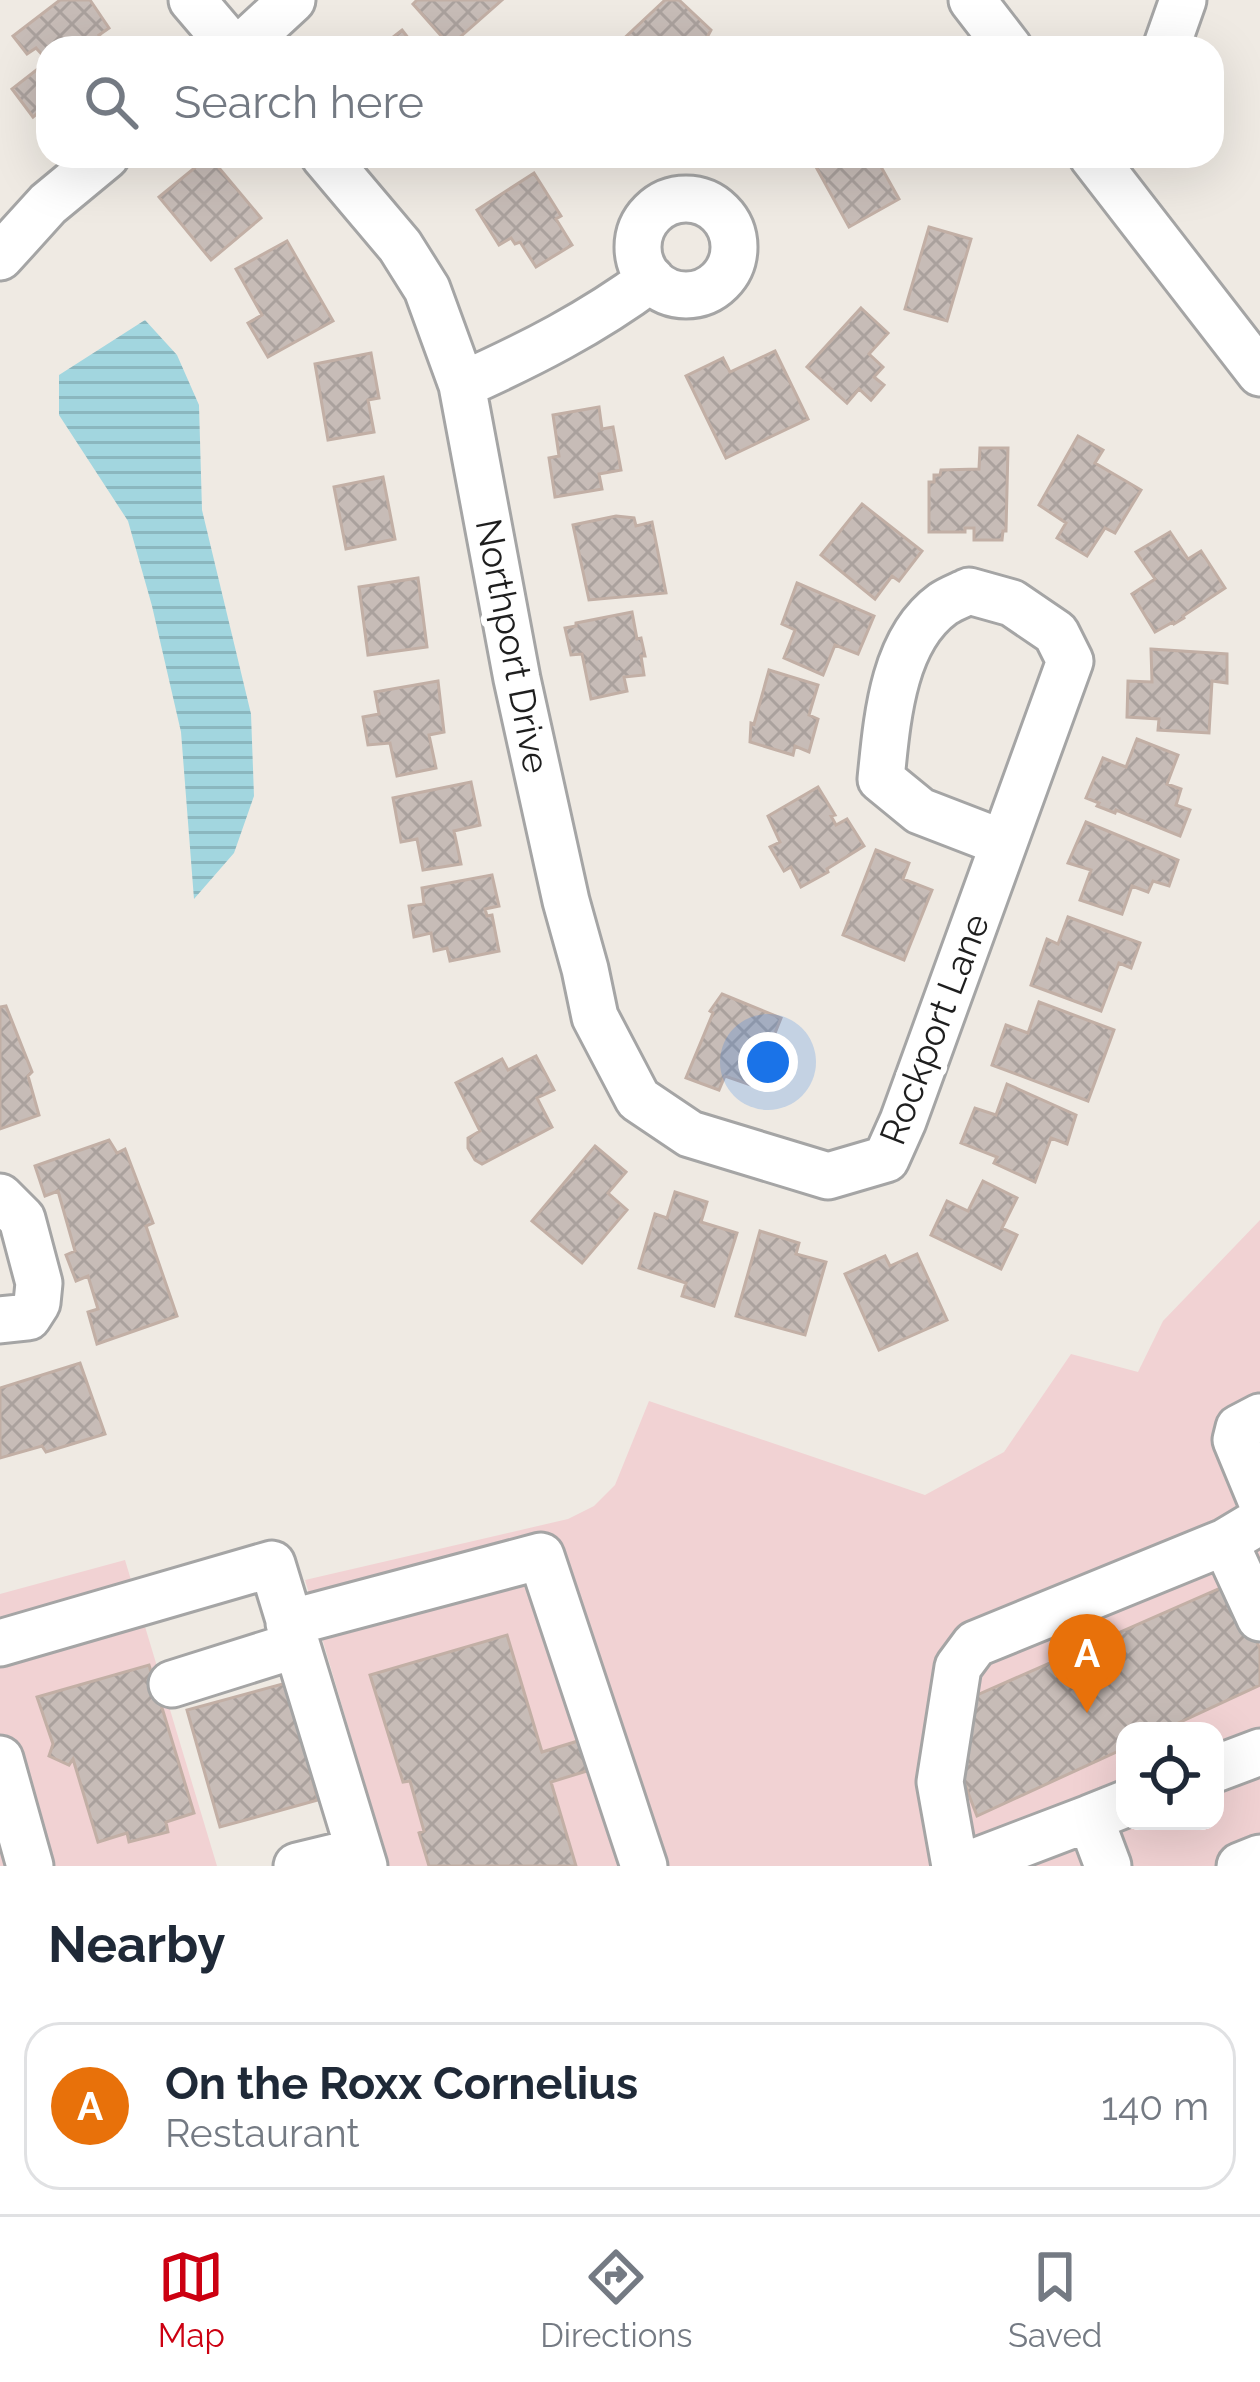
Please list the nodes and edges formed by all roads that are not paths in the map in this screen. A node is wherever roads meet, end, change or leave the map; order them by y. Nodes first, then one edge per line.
1 (192, 0) edge
2 (292, 0) edge
3 (972, 0) edge
4 (1183, 0) edge
5 (225, 36) edge
6 (250, 36) edge
7 (1000, 36) edge
8 (1170, 36) edge
9 (92, 168) edge
10 (334, 168) edge
11 (1112, 168) edge
12 (0, 257) edge
13 (651, 279) dead end
14 (1260, 373) edge
15 (462, 385) junction
16 (1003, 843) junction
17 (690, 1135) joint
18 (0, 1197) edge
19 (0, 1320) edge
20 (1260, 1417) edge
21 (1260, 1498) edge
22 (1242, 1532) edge
23 (1260, 1618) edge
24 (293, 1634) junction
25 (0, 1643) edge
26 (172, 1684) dead end
27 (1260, 1752) edge
28 (0, 1759) edge
29 (1224, 1766) edge
30 (1108, 1811) edge
31 (361, 1858) edge
32 (1260, 1858) edge
33 (30, 1866) edge
34 (297, 1866) edge
35 (644, 1866) edge
36 (955, 1866) edge
37 (964, 1866) edge
38 (1108, 1866) edge
39 (1240, 1866) edge

1 - 5 street
2 - 6 street
3 - 7 street
4 - 8 street
9 - 12 street
10 - 15 street, Northport Drive
11 - 14 street
13 - 15 street
15 - 17 street, Northport Drive
16 - 16 street, Rockport Lane
16 - 17 street, Rockport Lane
18 - 19 street
20 - 21 street
22 - 23 street
22 - 36 street
24 - 25 street
24 - 26 street
24 - 31 street
24 - 35 street
27 - 29 street
28 - 33 street
30 - 37 street
30 - 38 street
31 - 34 street
32 - 39 street

